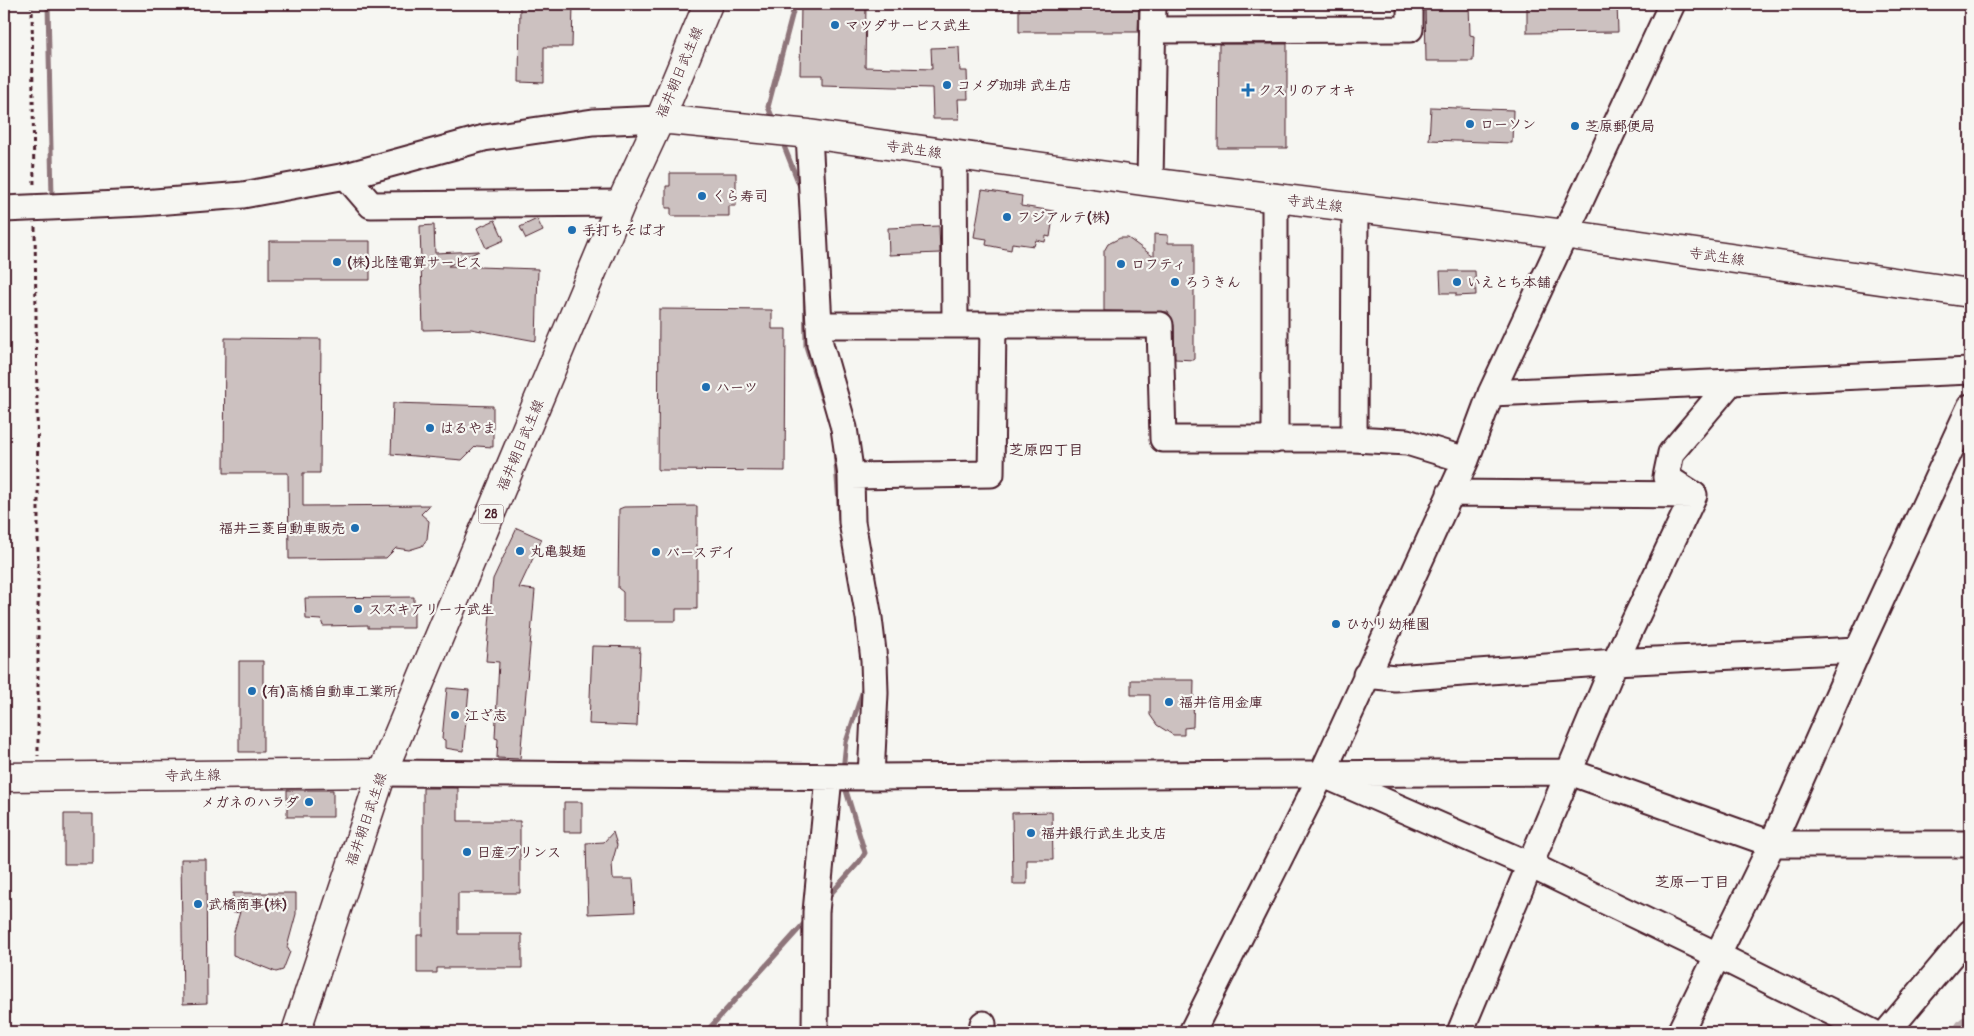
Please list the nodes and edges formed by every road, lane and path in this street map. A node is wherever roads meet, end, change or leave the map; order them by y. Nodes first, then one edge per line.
1 (32, 4) edge
2 (708, 4) edge
3 (1153, 4) edge
4 (1410, 4) edge
5 (1672, 4) edge
6 (1153, 30) junction
7 (660, 119) junction
8 (810, 134) junction
9 (954, 154) junction
10 (346, 176) junction
11 (1150, 182) junction
12 (1275, 198) junction
13 (621, 203) junction
14 (1355, 208) junction
15 (4, 209) edge
16 (35, 209) junction
17 (1564, 234) junction
18 (1970, 293) edge
19 (955, 323) junction
20 (819, 325) junction
21 (993, 325) junction
22 (1970, 371) edge
23 (1731, 382) junction
24 (1492, 393) junction
25 (1970, 407) edge
26 (1354, 439) junction
27 (1275, 440) junction
28 (1466, 460) junction
29 (851, 476) junction
30 (1450, 493) junction
31 (1694, 495) junction
32 (1858, 650) junction
33 (1615, 662) junction
34 (1366, 676) junction
35 (1570, 772) junction
36 (382, 773) junction
37 (1322, 774) junction
38 (4, 777) edge
39 (38, 777) junction
40 (828, 777) junction
41 (871, 777) junction
42 (1772, 844) junction
43 (1970, 844) edge
44 (1530, 865) junction
45 (1970, 933) edge
46 (1717, 955) junction
47 (296, 1032) edge
48 (815, 1032) edge
49 (1192, 1032) edge
50 (1460, 1032) edge
51 (1680, 1032) edge
52 (1872, 1032) edge
53 (1887, 1032) edge

1 - 16 path
2 - 7 main road, 福井朝日武生線 / 28
3 - 6 street
4 - 6 street
5 - 17 street
6 - 11 street
7 - 8 main road, 寺武生線
7 - 10 street
7 - 13 main road, 福井朝日武生線 / 28
8 - 9 main road, 寺武生線
8 - 20 street
9 - 11 main road, 寺武生線
9 - 19 street
10 - 13 street
10 - 16 street
11 - 12 main road, 寺武生線
12 - 14 main road, 寺武生線
12 - 27 street
13 - 36 main road, 福井朝日武生線 / 28
14 - 17 main road, 寺武生線
14 - 26 street
15 - 16 street
16 - 39 path
17 - 18 main road, 寺武生線
17 - 24 street
19 - 20 street
19 - 21 street
20 - 29 street
21 - 27 street
21 - 29 street
22 - 23 street
23 - 24 street
23 - 31 street
24 - 28 street
25 - 32 street
26 - 27 street
26 - 28 street
28 - 30 street
29 - 41 street
30 - 31 street
30 - 34 street
31 - 33 street
32 - 33 street
32 - 42 street
33 - 34 street
33 - 35 street
34 - 37 street
35 - 37 street
35 - 42 street
35 - 44 street
36 - 39 main road, 寺武生線
36 - 40 street
36 - 47 main road, 福井朝日武生線 / 28
37 - 41 street
37 - 44 street
37 - 49 street
38 - 39 main road, 寺武生線
40 - 41 street
40 - 48 street
42 - 43 street
42 - 46 street
44 - 46 street
44 - 50 street
45 - 53 street
46 - 51 street
46 - 52 street

